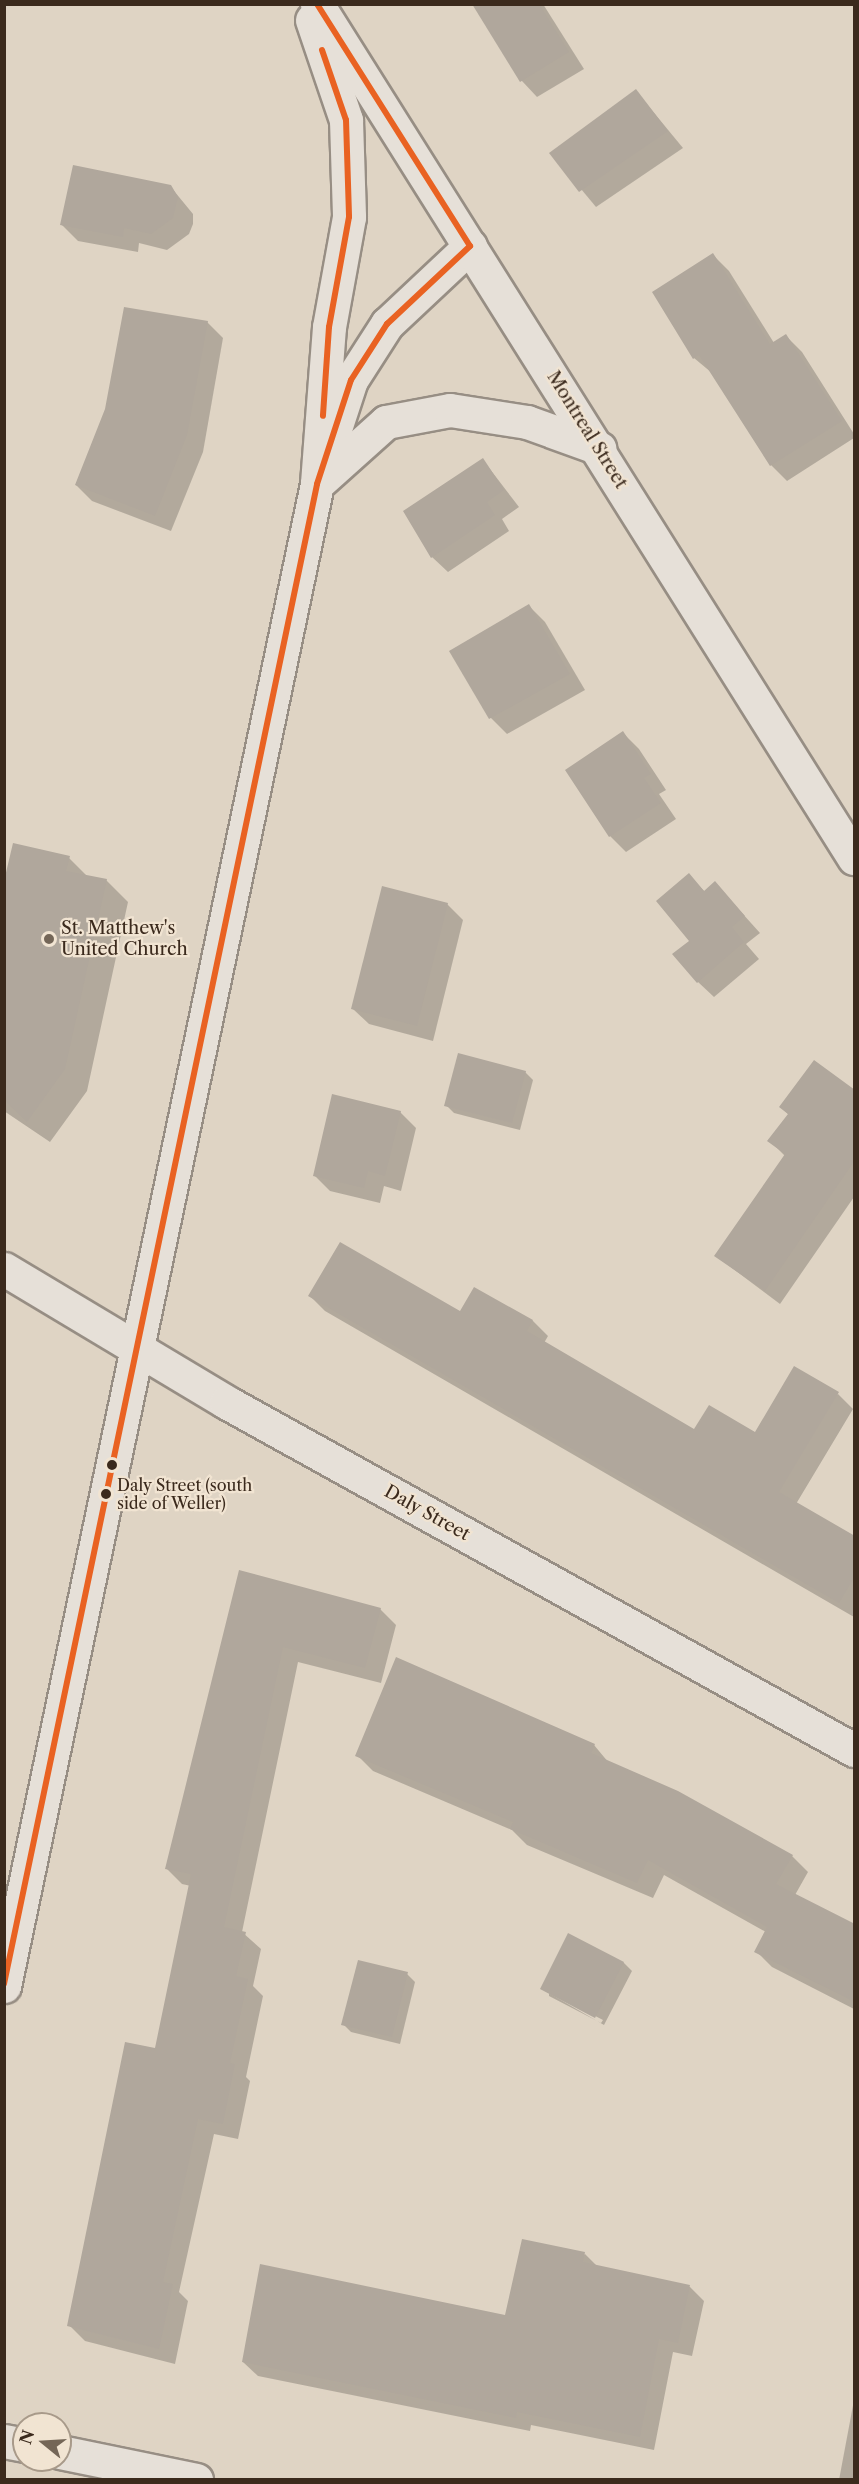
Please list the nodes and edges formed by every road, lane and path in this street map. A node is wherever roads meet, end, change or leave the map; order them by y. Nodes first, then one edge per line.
1 (307, 4) edge
2 (317, 4) edge
3 (470, 246) junction
4 (599, 448) junction
5 (317, 484) junction
6 (855, 858) edge
7 (4, 1269) edge
8 (138, 1347) junction
9 (855, 1750) edge
10 (4, 1986) edge
11 (72, 2454) edge
12 (196, 2480) edge

1 - 5 street
2 - 3 street, Montreal Street
3 - 4 street, Montreal Street
3 - 5 street
4 - 5 street
4 - 6 street, Montreal Street
5 - 8 street
7 - 8 street, Daly Street
8 - 9 street, Daly Street
8 - 10 street
11 - 12 street

